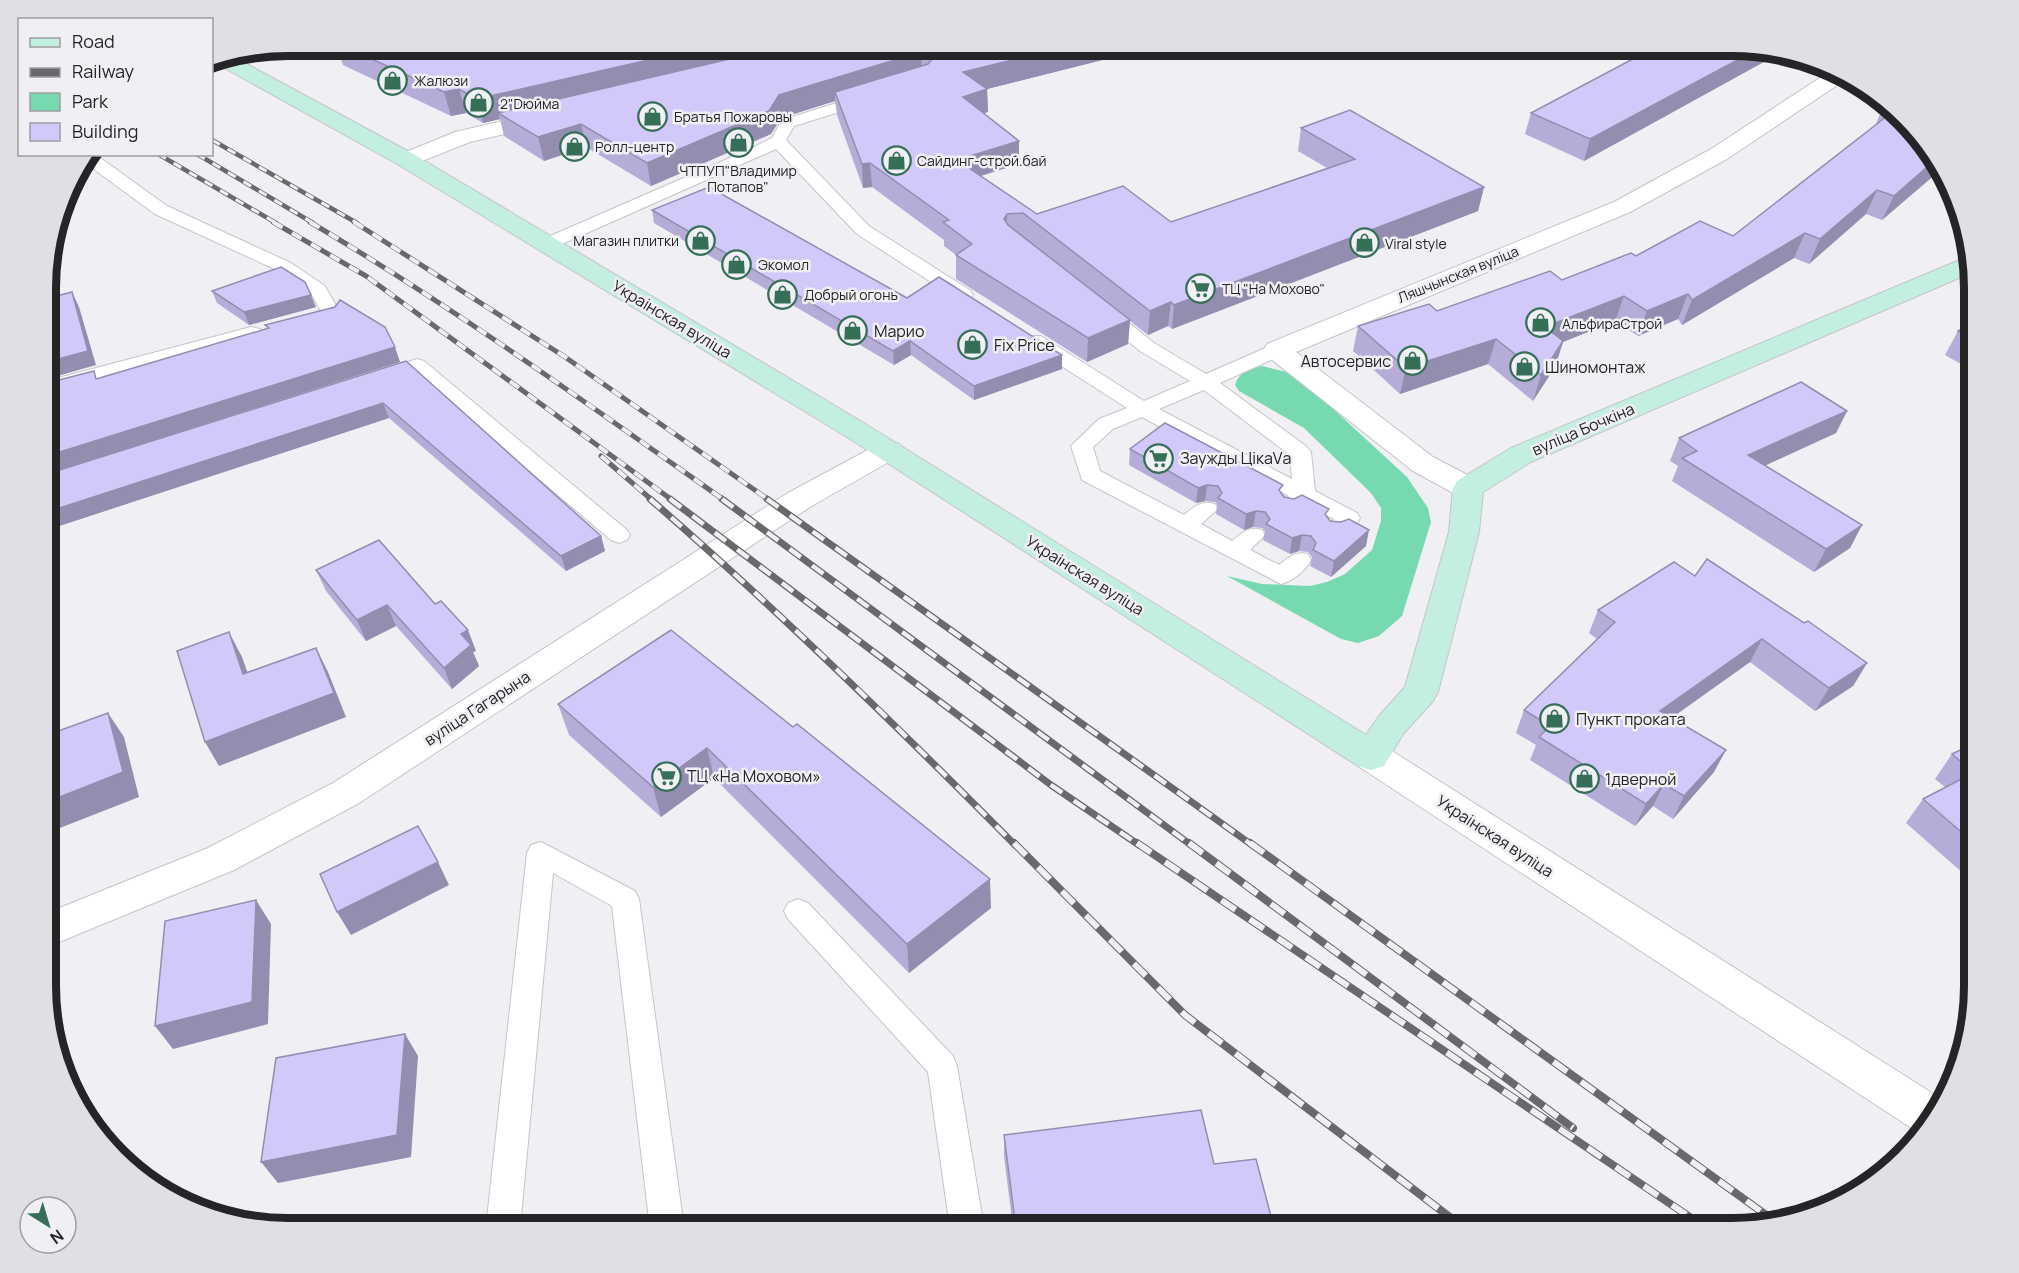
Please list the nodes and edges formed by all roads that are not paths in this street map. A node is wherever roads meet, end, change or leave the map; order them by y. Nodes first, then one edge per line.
1 (229, 63) edge
2 (1833, 79) edge
3 (878, 95) edge
4 (566, 113) edge
5 (778, 141) junction
6 (407, 160) junction
7 (94, 161) edge
8 (547, 244) junction
9 (1963, 268) edge
10 (1090, 302) edge
11 (982, 307) edge
12 (320, 316) edge
13 (274, 328) edge
14 (1022, 333) edge
15 (1277, 350) junction
16 (1206, 382) junction
17 (361, 383) edge
18 (56, 388) edge
19 (1143, 409) junction
20 (889, 450) junction
21 (1468, 488) junction
22 (1297, 501) junction
23 (1207, 509) dead end
24 (1186, 525) junction
25 (1335, 530) edge
26 (619, 535) dead end
27 (1254, 535) dead end
28 (1234, 551) junction
29 (1300, 560) dead end
30 (1371, 756) junction
31 (798, 911) dead end
32 (56, 926) edge
33 (1925, 1113) edge
34 (504, 1218) edge
35 (666, 1218) edge
36 (965, 1218) edge

1 - 6 main road, Украінская вуліца
2 - 15 street, Ляшчынская вуліца
3 - 5 lane
4 - 6 street
5 - 8 lane
5 - 11 lane
6 - 8 main road, Украінская вуліца
7 - 12 lane
8 - 20 main road, Украінская вуліца
9 - 21 main road, вуліца Бочкіна
10 - 16 lane
13 - 18 street
14 - 19 lane
15 - 16 lane
15 - 21 street
16 - 19 lane
16 - 22 lane
17 - 26 lane
19 - 22 lane
19 - 24 lane
20 - 30 main road, Украінская вуліца
20 - 32 street, вуліца Гагарына
21 - 30 main road
22 - 25 lane
23 - 24 lane
24 - 28 lane
27 - 28 lane
28 - 29 lane
30 - 33 street, Украінская вуліца
31 - 36 lane
34 - 35 lane

